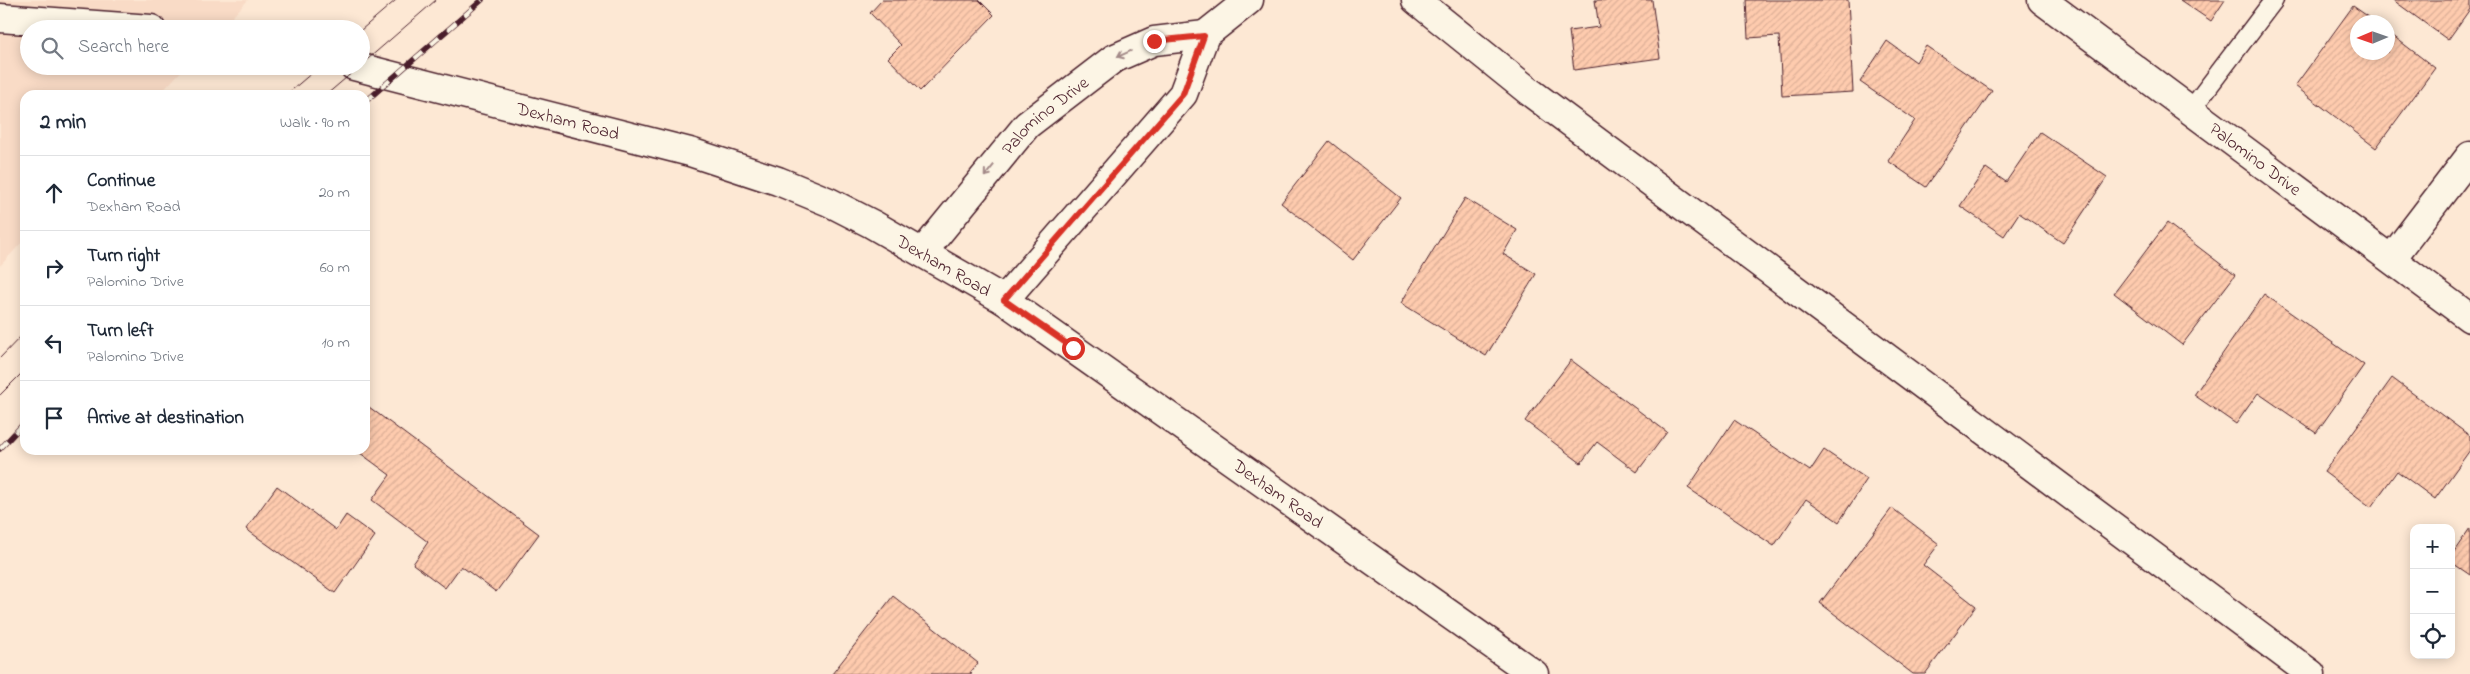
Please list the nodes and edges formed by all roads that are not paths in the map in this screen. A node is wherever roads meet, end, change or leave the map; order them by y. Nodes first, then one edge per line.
1 (1249, 0) edge
2 (1416, 0) edge
3 (2042, 0) edge
4 (2274, 0) edge
5 (0, 18) edge
6 (27, 20) edge
7 (1204, 36) junction
8 (370, 70) edge
9 (2190, 111) junction
10 (2470, 156) edge
11 (923, 252) junction
12 (2392, 258) junction
13 (1004, 300) junction
14 (2470, 318) edge
15 (1534, 674) edge
16 (2311, 674) edge

1 - 7 street
2 - 16 street
3 - 9 street, Palomino Drive
4 - 9 lane
5 - 6 street
7 -> 11 street, Palomino Drive
7 - 13 street
8 - 11 street, Dexham Road
9 - 12 street, Palomino Drive
10 - 12 street
11 - 13 street, Dexham Road
12 - 14 street, Palomino Drive
13 - 15 street, Dexham Road

